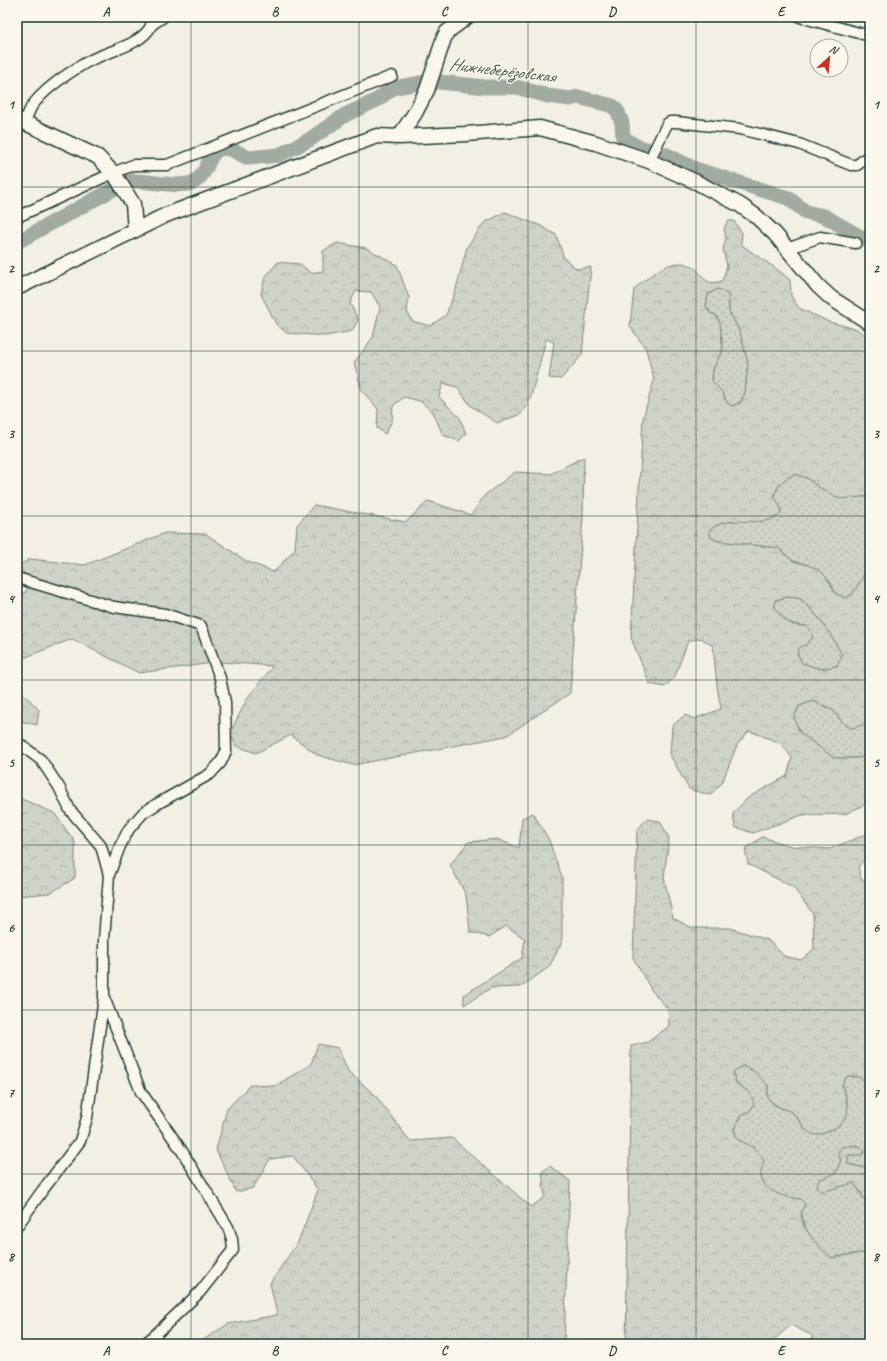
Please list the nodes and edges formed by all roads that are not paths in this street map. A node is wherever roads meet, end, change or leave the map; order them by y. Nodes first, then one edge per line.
1 (164, 17) edge
2 (468, 17) edge
3 (800, 17) edge
4 (152, 21) edge
5 (870, 36) edge
6 (392, 76) dead end
7 (21, 121) edge
8 (399, 137) junction
9 (870, 155) edge
10 (649, 161) junction
11 (113, 173) junction
12 (17, 217) edge
13 (135, 230) junction
14 (856, 243) dead end
15 (788, 249) junction
16 (17, 288) edge
17 (870, 323) edge
18 (17, 578) edge
19 (17, 742) edge
20 (109, 875) junction
21 (104, 998) junction
22 (17, 1226) edge
23 (144, 1344) edge

1 - 4 street
2 - 8 street
3 - 5 street
4 - 7 street
6 - 11 street
7 - 11 street
8 - 10 street
8 - 13 street
9 - 10 street
10 - 15 street
11 - 12 street
11 - 13 street
13 - 16 street
14 - 15 street
15 - 17 street
18 - 20 street
19 - 20 street
20 - 21 street
21 - 22 street
21 - 23 street

